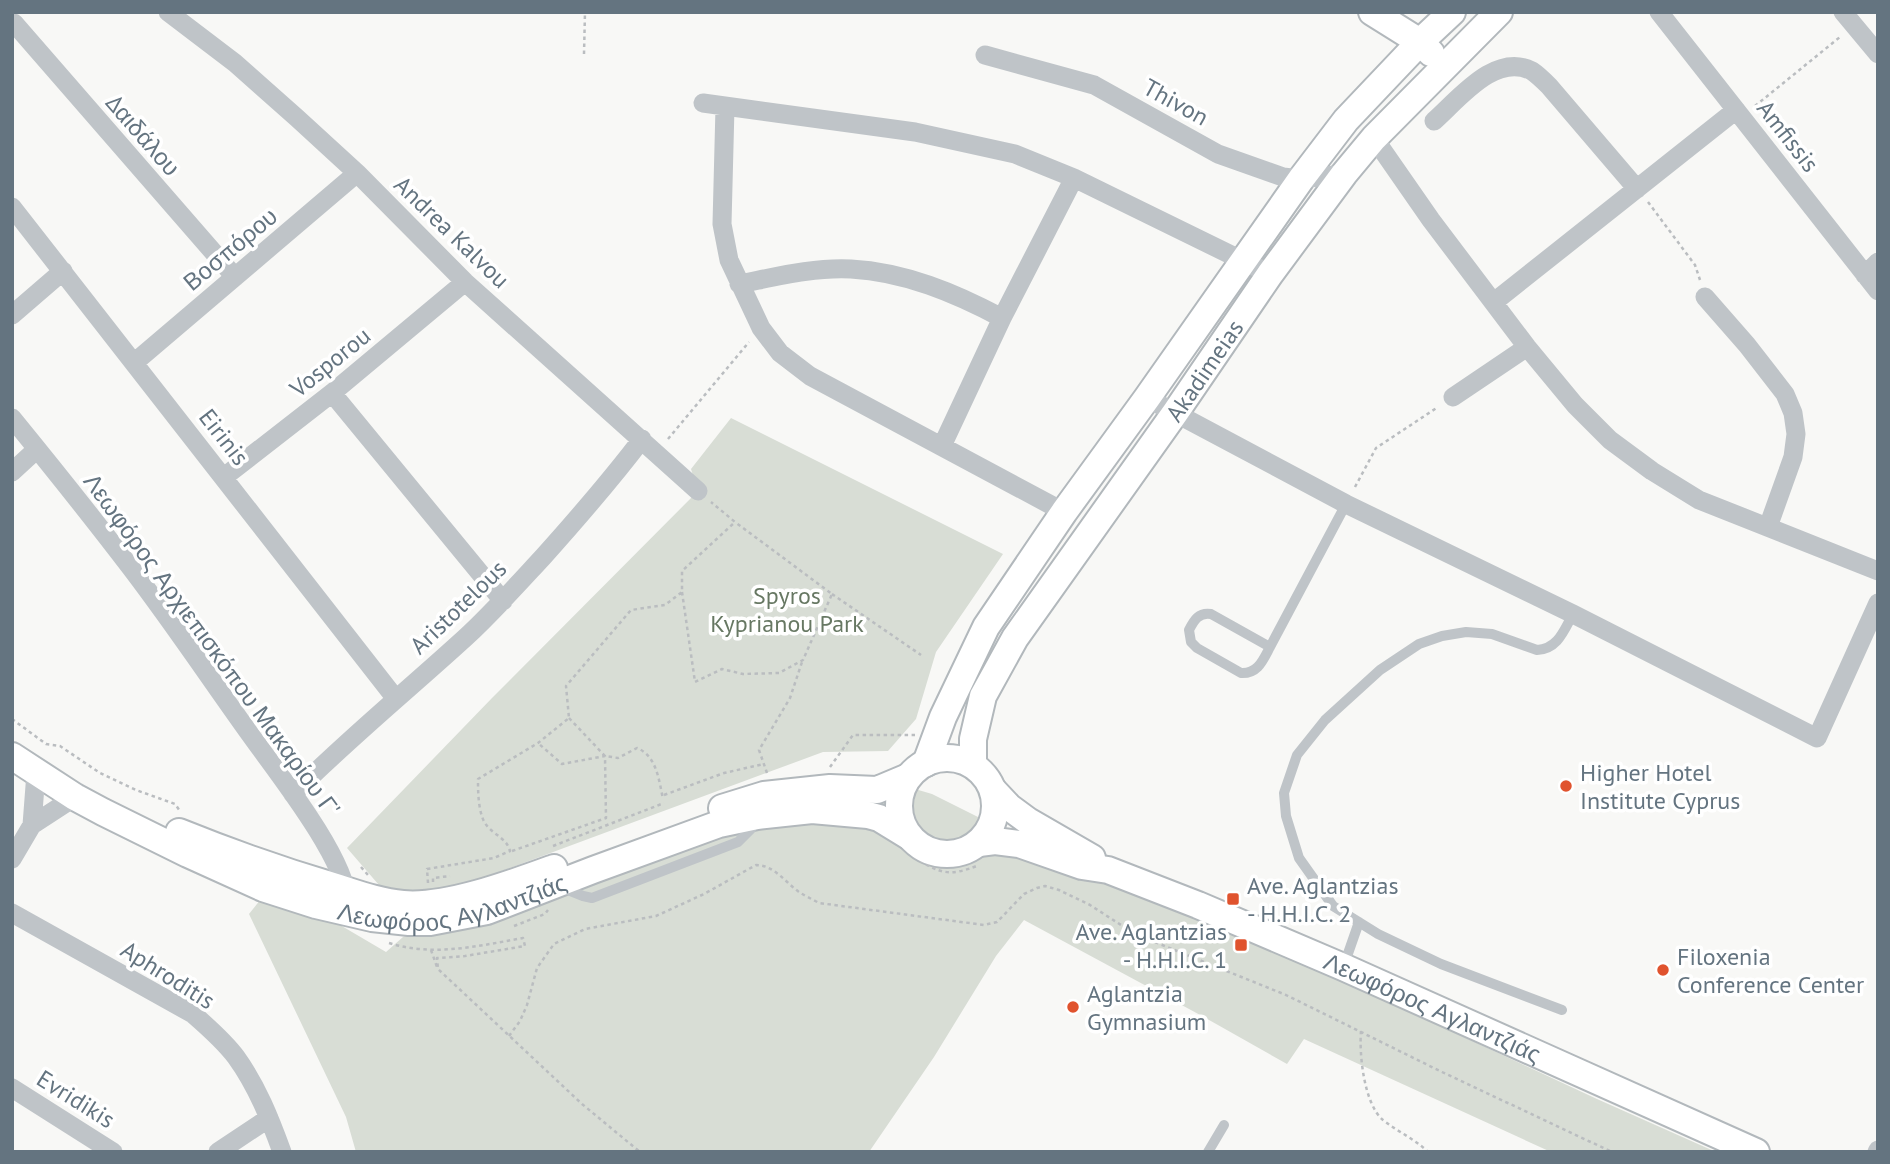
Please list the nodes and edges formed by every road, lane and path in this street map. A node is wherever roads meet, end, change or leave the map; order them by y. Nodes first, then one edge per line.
1 (168, 12) edge
2 (585, 12) edge
3 (1372, 12) edge
4 (1452, 12) edge
5 (1499, 12) edge
6 (1659, 12) edge
7 (1848, 19) edge
8 (18, 20) edge
9 (1420, 42) junction
10 (584, 54) dead end
11 (1878, 54) edge
12 (985, 55) dead end
13 (1444, 67) junction
14 (703, 103) dead end
15 (725, 107) junction
16 (1739, 113) junction
17 (1434, 121) dead end
18 (1374, 138) junction
19 (357, 173) junction
20 (1344, 174) junction
21 (1074, 178) junction
22 (1301, 179) junction
23 (1637, 188) junction
24 (12, 207) edge
25 (1243, 260) junction
26 (1871, 269) edge
27 (63, 271) junction
28 (1270, 274) junction
29 (235, 277) junction
30 (465, 282) junction
31 (739, 284) junction
32 (1878, 291) edge
33 (1705, 297) joint
34 (1494, 302) junction
35 (12, 315) edge
36 (1002, 318) junction
37 (753, 337) dead end
38 (1527, 347) junction
39 (135, 362) junction
40 (332, 393) junction
41 (1453, 397) joint
42 (1147, 398) junction
43 (1175, 413) junction
44 (12, 418) edge
45 (649, 446) junction
46 (942, 446) junction
47 (37, 449) junction
48 (12, 472) edge
49 (224, 477) junction
50 (698, 491) joint
51 (1346, 504) junction
52 (1064, 512) junction
53 (735, 522) junction
54 (1768, 527) junction
55 (1878, 571) edge
56 (682, 592) junction
57 (832, 594) junction
58 (503, 601) junction
59 (1878, 603) edge
60 (1573, 614) junction
61 (1270, 646) junction
62 (921, 655) dead end
63 (803, 660) junction
64 (396, 699) junction
65 (569, 718) junction
66 (12, 719) edge
67 (924, 734) dead end
68 (12, 737) edge
69 (538, 743) junction
70 (12, 756) edge
71 (605, 757) junction
72 (764, 764) junction
73 (973, 765) junction
74 (841, 768) dead end
75 (917, 770) junction
76 (36, 773) junction
77 (768, 776) dead end
78 (993, 790) junction
79 (293, 794) junction
80 (75, 797) junction
81 (663, 799) junction
82 (181, 812) dead end
83 (32, 825) junction
84 (554, 846) dead end
85 (909, 846) junction
86 (510, 851) junction
87 (983, 852) junction
88 (12, 859) edge
89 (1108, 870) junction
90 (456, 876) dead end
91 (433, 878) dead end
92 (428, 883) dead end
93 (347, 902) junction
94 (12, 913) edge
95 (1359, 922) junction
96 (1343, 967) junction
97 (438, 969) junction
98 (1562, 1010) dead end
99 (1362, 1031) junction
100 (509, 1036) junction
101 (12, 1088) edge
102 (269, 1118) junction
103 (1224, 1125) dead end
104 (113, 1152) edge
105 (218, 1152) edge
106 (282, 1152) edge
107 (640, 1152) edge
108 (1208, 1152) edge
109 (1428, 1152) edge
110 (1612, 1152) edge
111 (1756, 1152) edge

1 - 19 street, Andrea Kalvou
2 - 10 path
3 - 9 main road
4 - 9 main road, Akadimeias
5 - 13 main road, Akadimeias
6 - 16 street, Amfissis
7 - 11 street
7 - 16 path
8 - 29 street, Δαιδάλου
9 - 13 main road
9 - 22 main road, Akadimeias
12 - 22 street, Thivon
13 - 18 main road, Akadimeias
14 - 15 street
15 - 21 street
15 - 31 street
16 - 23 street
16 - 26 street, Amfissis
17 - 23 street
18 - 20 main road, Akadimeias
18 - 34 street
19 - 29 street, Βοσπόρου
19 - 30 street, Andrea Kalvou
20 - 22 street, Thivon
20 - 28 main road, Akadimeias
21 - 25 street
21 - 36 street
22 - 25 main road, Akadimeias
23 - 33 path
23 - 34 street
24 - 27 street, Eirinis
25 - 28 street
25 - 42 main road, Akadimeias
26 - 32 street, Amfissis
27 - 35 street
27 - 39 street, Eirinis
28 - 43 main road, Akadimeias
29 - 39 street, Βοσπόρου
30 - 40 street, Vosporou
30 - 45 street, Andrea Kalvou
31 - 36 street
31 - 46 street
33 - 54 street
34 - 38 street
36 - 46 street
37 - 45 path
38 - 41 street
38 - 54 street
39 - 49 street, Eirinis
40 - 49 street, Vosporou
40 - 58 street
41 - 51 path
42 - 43 street
42 - 52 main road, Akadimeias
43 - 51 street
43 - 73 main road, Akadimeias
44 - 47 street, Λεωφόρος Αρχιεπισκόπου Μακαρίου Γ'
45 - 50 street, Andrea Kalvou
45 - 58 street, Aristotelous
46 - 52 street
47 - 48 street
47 - 79 street, Λεωφόρος Αρχιεπισκόπου Μακαρίου Γ'
49 - 64 street, Eirinis
50 - 53 path
51 - 60 street
51 - 61 lane
52 - 75 main road, Akadimeias
53 - 56 path
53 - 57 path
54 - 55 street
56 - 63 path
56 - 65 path
57 - 62 path
57 - 63 path
58 - 64 street, Aristotelous
59 - 60 street
60 - 95 lane
61 - 61 lane
63 - 72 path
64 - 79 street, Aristotelous
65 - 69 path
65 - 71 path
66 - 82 path
67 - 74 path
68 - 93 main road, Λεωφόρος Αγλαντζιάς
69 - 71 path
69 - 86 path
70 - 76 main road, Λεωφόρος Αγλαντζιάς
71 - 81 path
71 - 86 path
72 - 77 path
72 - 81 path
73 - 75 main road
73 - 78 main road
75 - 85 main road
75 - 93 main road, Λεωφόρος Αγλαντζιάς
76 - 80 main road, Λεωφόρος Αγλαντζιάς
76 - 83 street
78 - 87 main road
78 - 89 main road, Λεωφόρος Αγλαντζιάς
79 - 93 street, Λεωφόρος Αρχιεπισκόπου Μακαρίου Γ'
80 - 83 street
80 - 93 main road, Λεωφόρος Αγλαντζιάς
81 - 84 path
83 - 88 street
85 - 87 main road
85 - 87 path
85 - 93 main road, Λεωφόρος Αγλαντζιάς
86 - 92 path
87 - 89 main road, Λεωφόρος Αγλαντζιάς
89 - 96 main road, Λεωφόρος Αγλαντζιάς
90 - 91 path
94 - 102 street, Aphroditis
95 - 96 lane
95 - 98 lane
96 - 111 main road, Λεωφόρος Αγλαντζιάς
97 - 97 path
97 - 100 path
99 - 100 path
99 - 109 path
99 - 110 path
100 - 107 path
101 - 104 street, Evridikis
102 - 105 street
102 - 106 street, Aphroditis
103 - 108 lane

